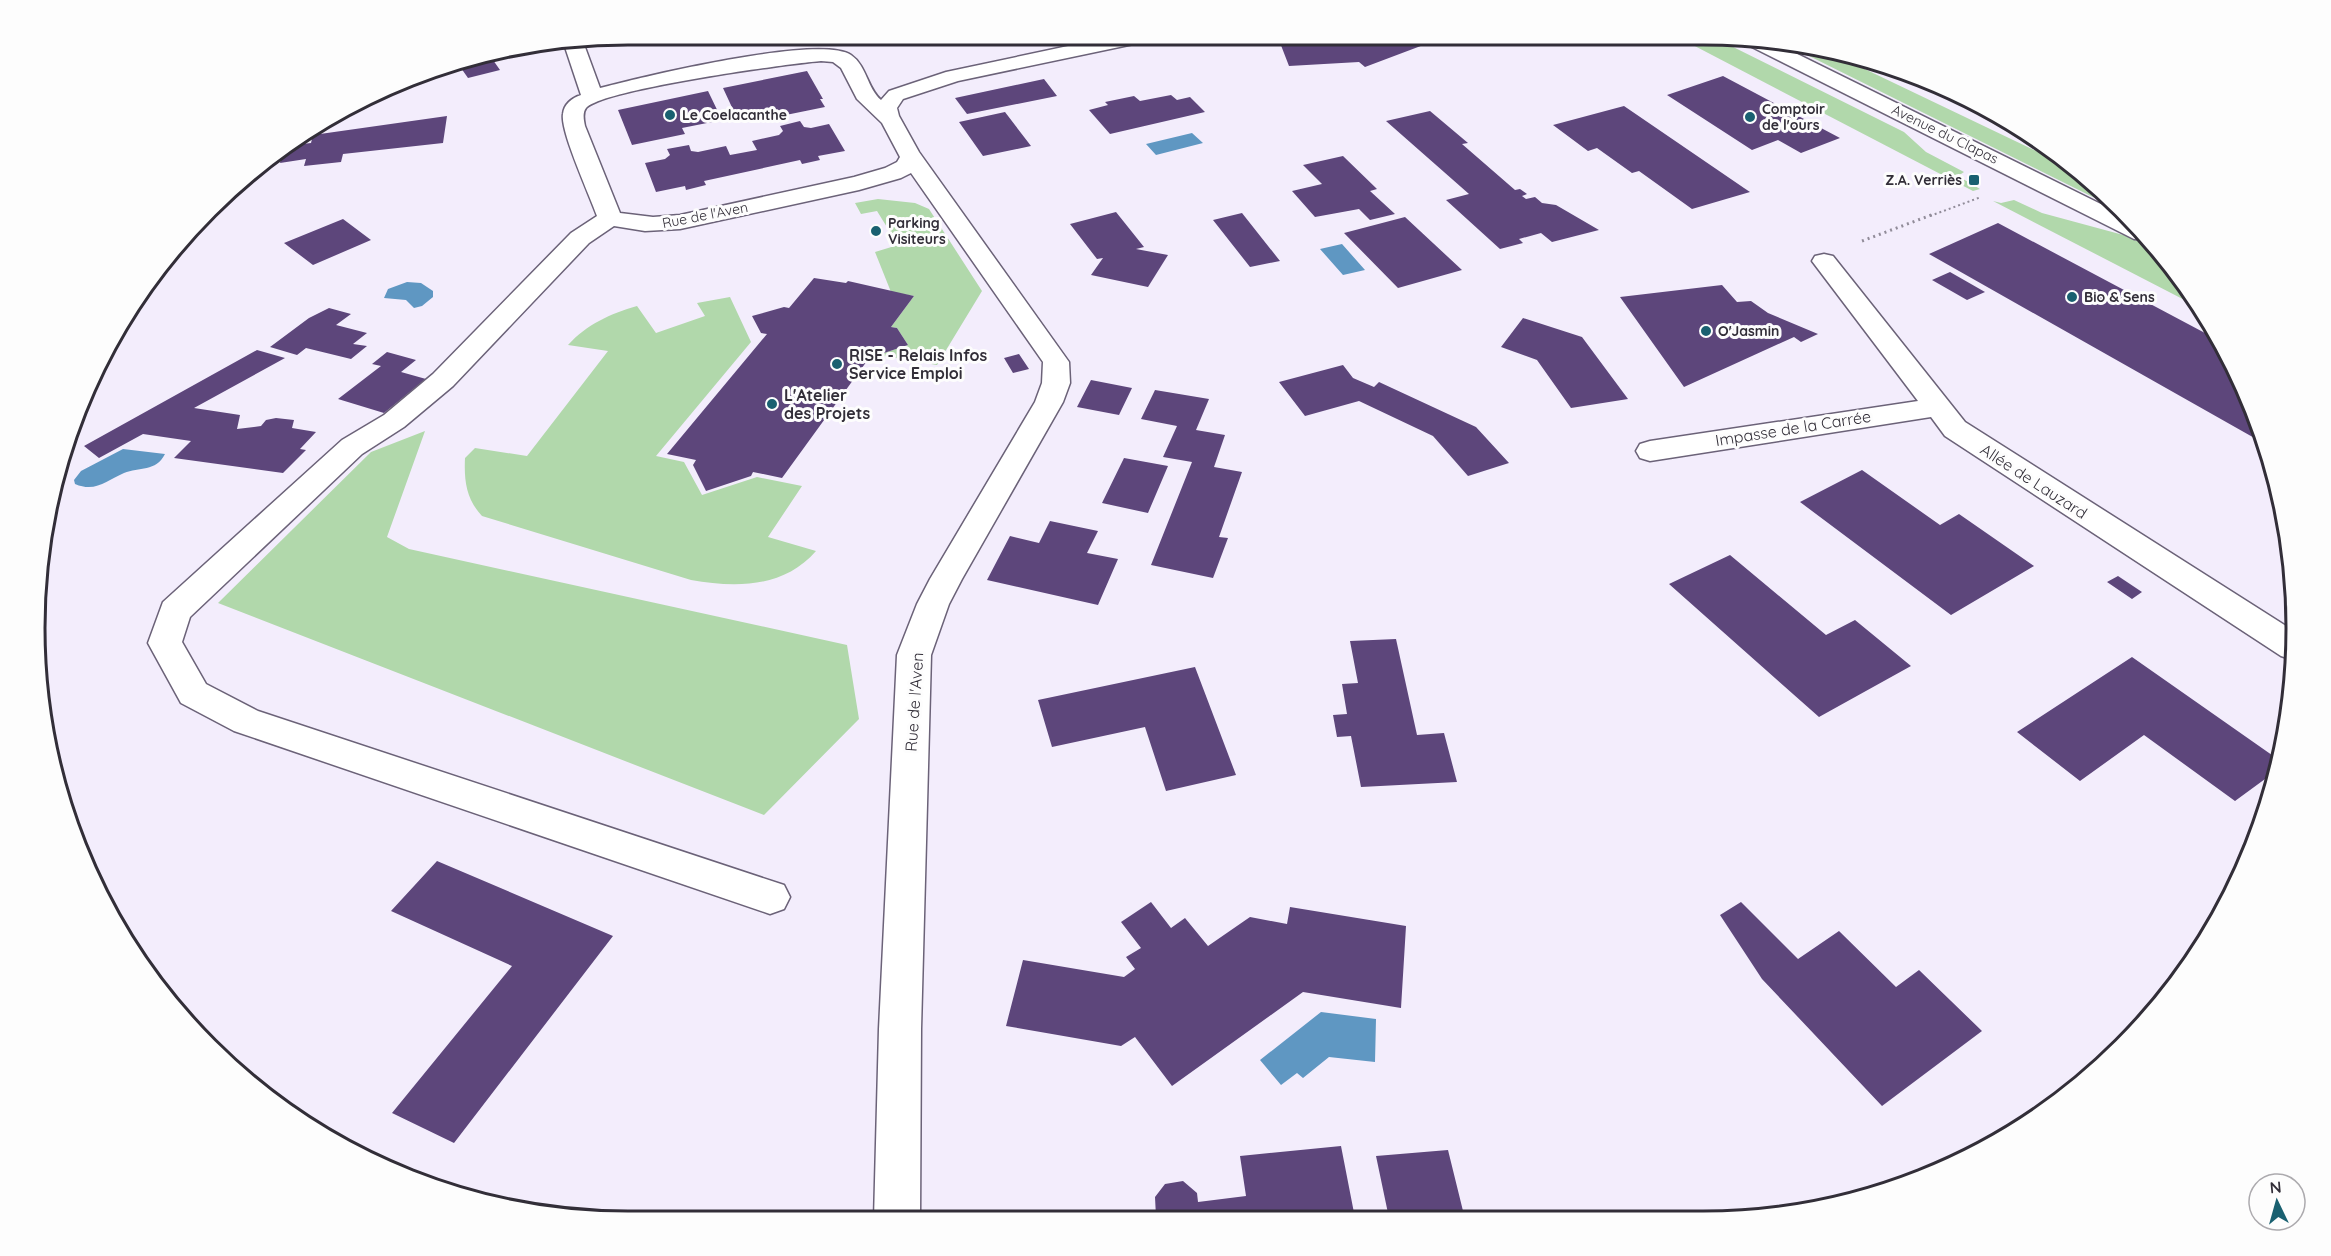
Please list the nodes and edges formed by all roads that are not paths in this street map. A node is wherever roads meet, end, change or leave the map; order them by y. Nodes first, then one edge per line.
1 (1100, 45) edge
2 (576, 48) edge
3 (1772, 49) edge
4 (854, 68) junction
5 (953, 76) junction
6 (592, 96) junction
7 (888, 117) junction
8 (911, 157) junction
9 (610, 218) junction
10 (2122, 224) edge
11 (1824, 261) road end
12 (1936, 407) junction
13 (1650, 451) dead end
14 (2286, 642) edge
15 (770, 897) dead end
16 (897, 1211) edge

1 - 5 street
2 - 6 street
3 - 10 street, Avenue du Clapas
4 - 5 street
4 - 6 street
4 - 7 street, Rue de l'Aven
5 - 7 street
6 - 9 street
7 - 8 street, Rue de l'Aven
8 - 9 street, Rue de l'Aven
8 - 16 street, Rue de l'Aven
9 - 15 street
11 - 12 street, Allée de Lauzard
12 - 13 street, Impasse de la Carrée
12 - 14 street, Allée de Lauzard

